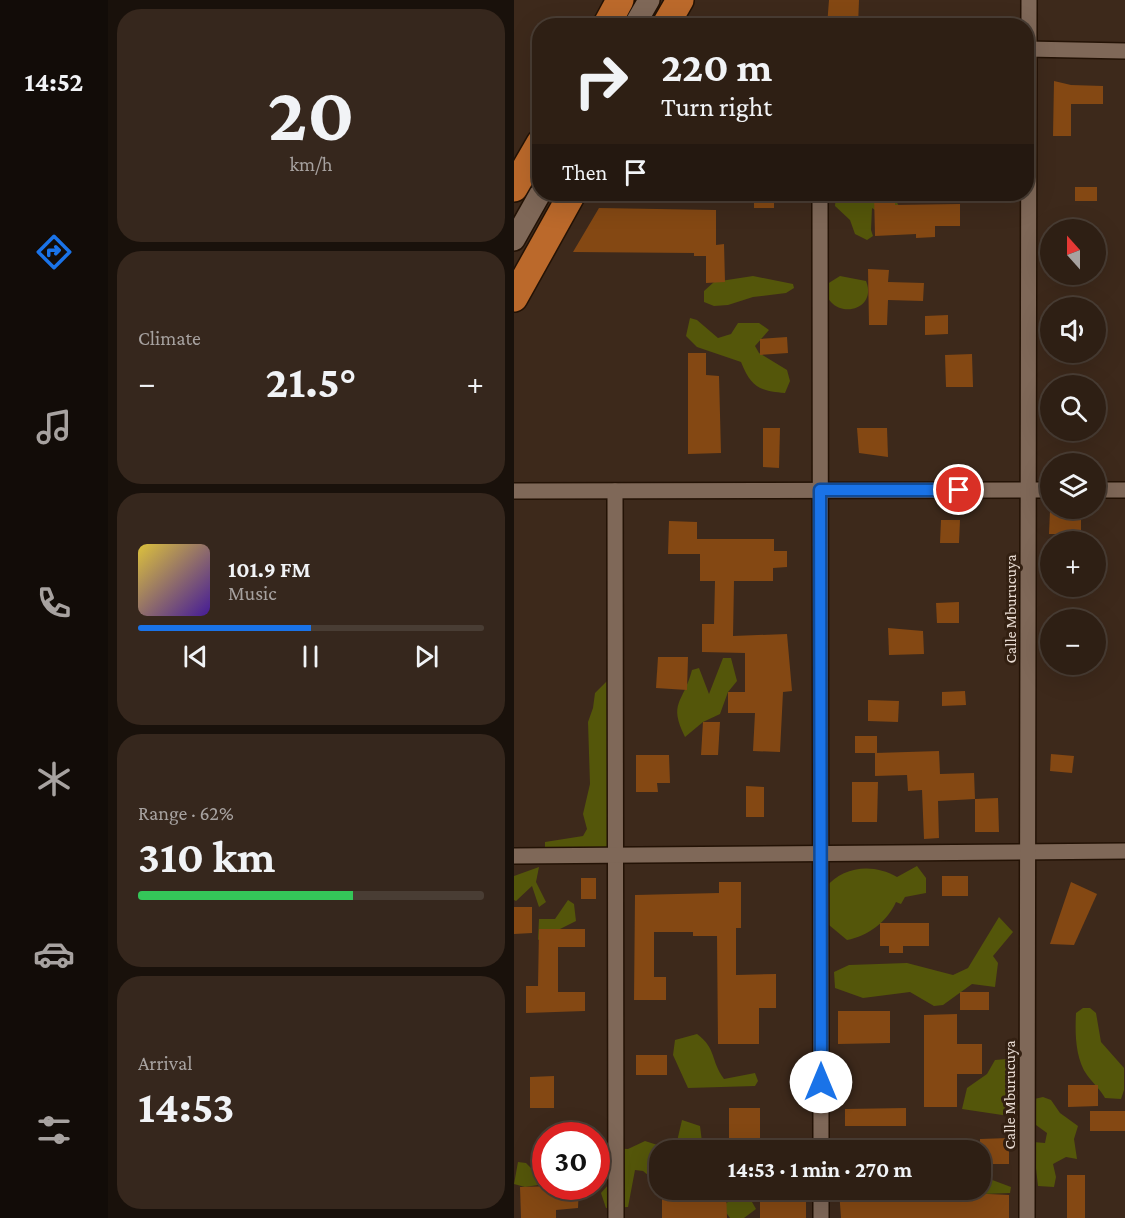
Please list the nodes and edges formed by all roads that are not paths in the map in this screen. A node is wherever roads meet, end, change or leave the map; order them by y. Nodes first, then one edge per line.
1 (620, 0) edge
2 (649, 0) edge
3 (680, 0) edge
4 (1029, 0) edge
5 (610, 18) edge
6 (639, 18) edge
7 (670, 18) edge
8 (1029, 18) edge
9 (1034, 49) edge
10 (1124, 51) edge
11 (532, 157) edge
12 (514, 188) edge
13 (536, 201) edge
14 (567, 201) edge
15 (820, 201) edge
16 (1028, 201) edge
17 (514, 240) edge
18 (514, 298) edge
19 (615, 490) junction
20 (820, 490) junction
21 (1028, 490) junction
22 (1040, 490) edge
23 (1106, 490) edge
24 (1124, 490) edge
25 (514, 491) edge
26 (1124, 851) edge
27 (1027, 852) junction
28 (821, 853) junction
29 (615, 855) junction
30 (514, 856) edge
31 (821, 1140) edge
32 (821, 1200) edge
33 (616, 1218) edge
34 (821, 1218) edge
35 (1027, 1218) edge

1 - 5 highway
2 - 6 street
3 - 7 highway
4 - 8 street, Calle Mburucuya
9 - 10 street
11 - 12 highway
13 - 17 street
14 - 18 highway
15 - 20 street
16 - 21 street, Calle Mburucuya
19 - 20 street
19 - 25 street
19 - 29 street
20 - 21 street
20 - 28 street
21 - 22 street
21 - 27 street, Calle Mburucuya
23 - 24 street
26 - 27 street
27 - 28 street
27 - 35 street, Calle Mburucuya
28 - 29 street
28 - 31 street
29 - 30 street
29 - 33 street
32 - 34 street

